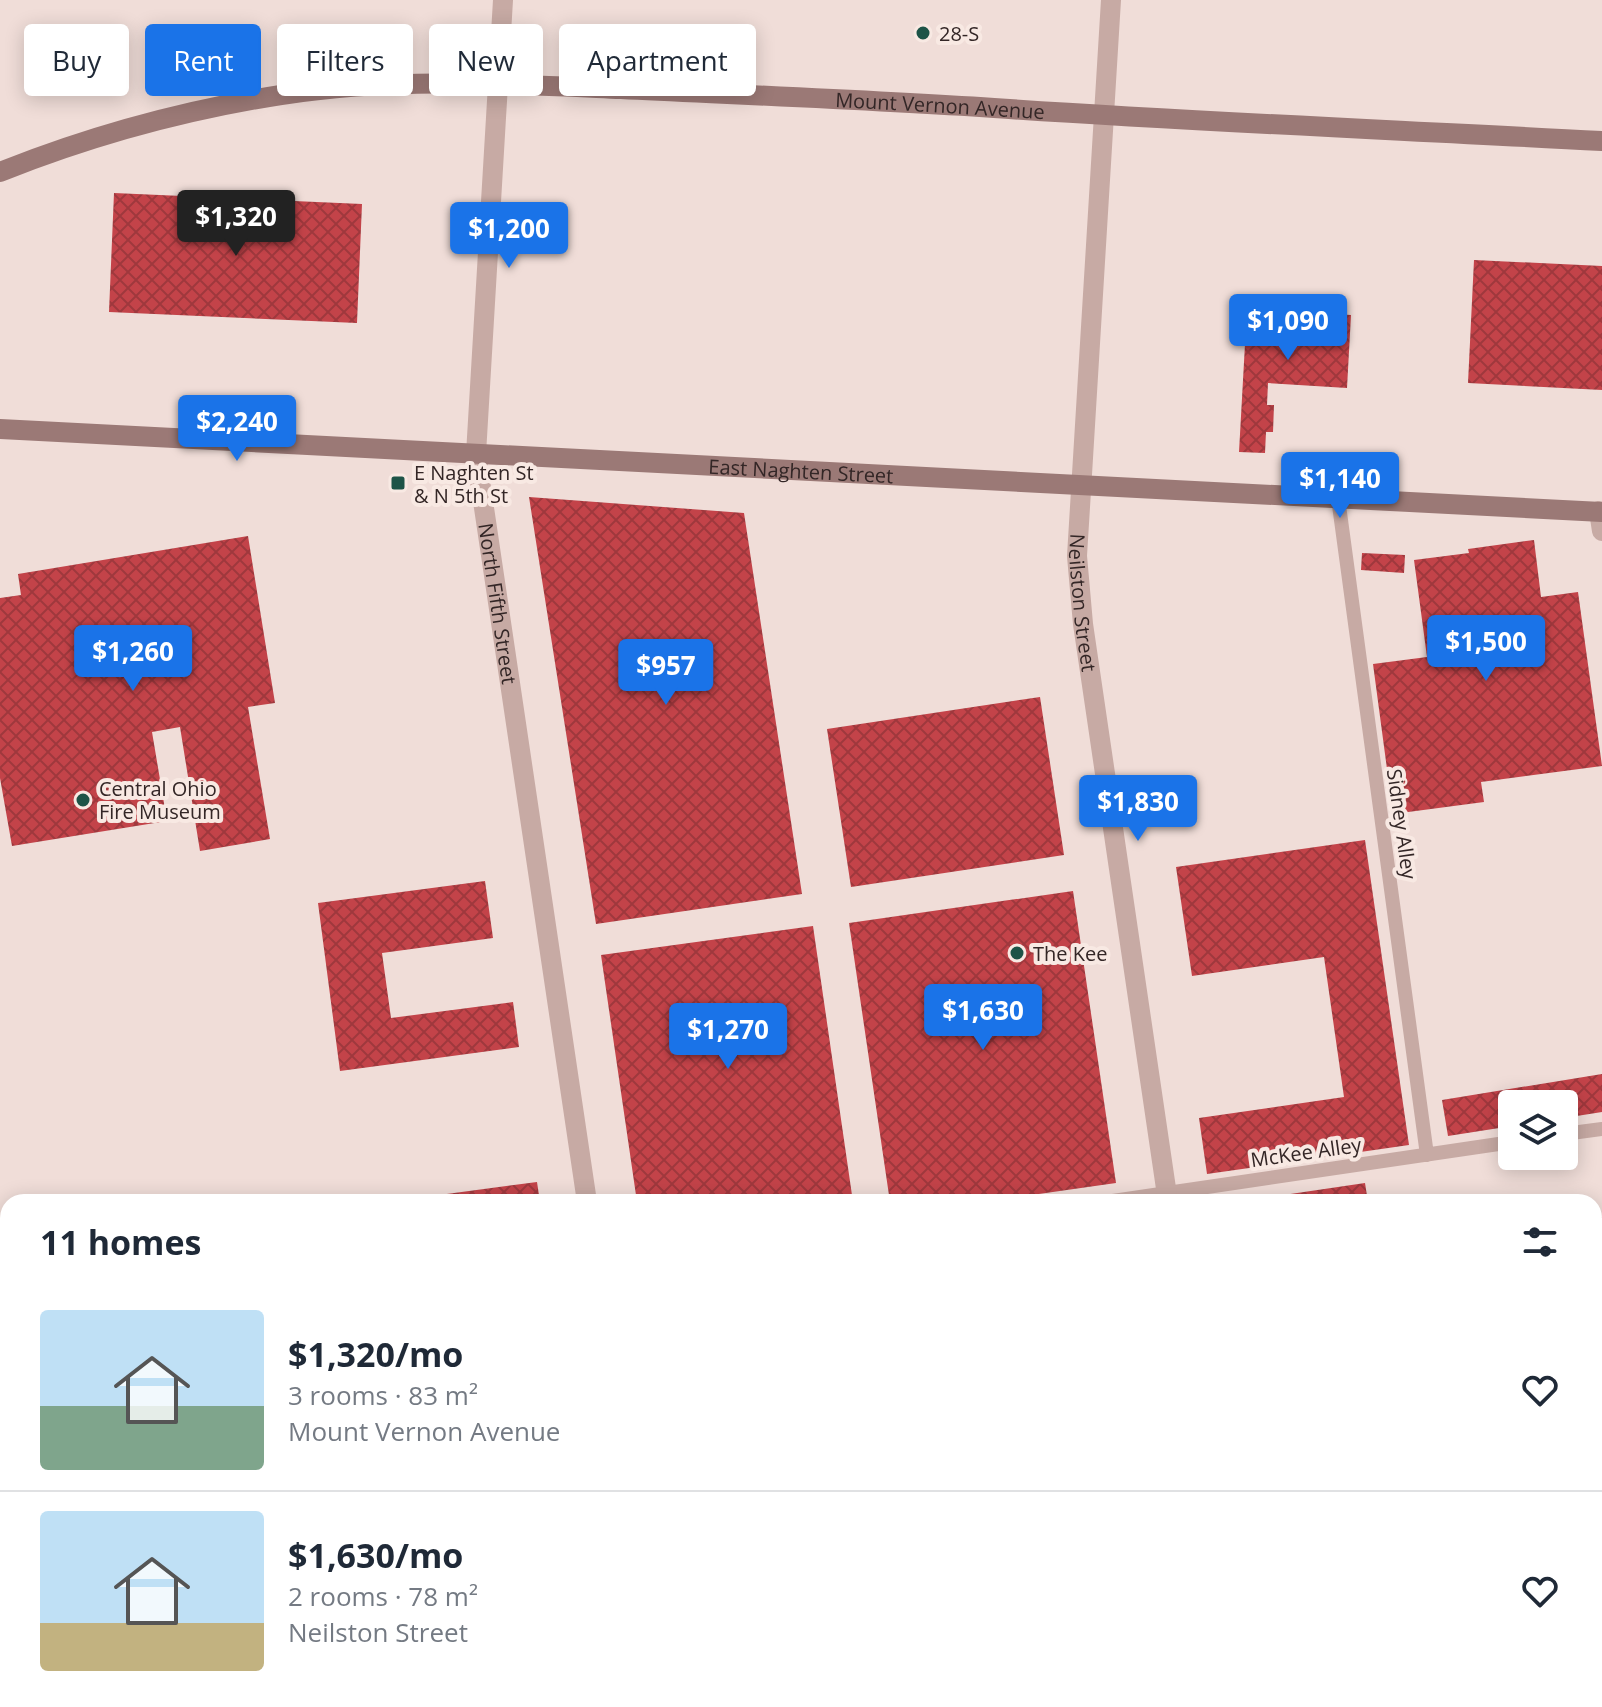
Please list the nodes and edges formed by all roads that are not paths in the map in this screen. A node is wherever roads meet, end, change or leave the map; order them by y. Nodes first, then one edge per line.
1 (503, 0) edge
2 (1111, 0) edge
3 (502, 24) edge
4 (429, 83) edge
5 (543, 86) edge
6 (497, 96) edge
7 (1104, 115) junction
8 (1602, 141) edge
9 (0, 172) edge
10 (0, 429) edge
11 (476, 454) junction
12 (1080, 485) junction
13 (1338, 498) junction
14 (1601, 518) edge
15 (1602, 1129) edge
16 (1578, 1132) edge
17 (1498, 1144) edge
18 (1427, 1155) junction
19 (586, 1194) edge
20 (1167, 1194) edge
21 (1192, 1194) edge

1 - 3 street, North Fifth Street
2 - 7 street, Neilston Street
4 - 9 main road, Mount Vernon Avenue
5 - 7 main road, Mount Vernon Avenue
6 - 11 street, North Fifth Street
7 - 8 main road, Mount Vernon Avenue
7 - 12 street, Neilston Street
10 - 11 main road, East Naghten Street
11 - 12 main road, East Naghten Street
11 - 19 street, North Fifth Street
12 - 13 main road, East Naghten Street
12 - 20 street, Neilston Street
13 - 14 main road, East Naghten Street
13 - 18 lane, Sidney Alley
15 - 16 lane
17 - 18 lane, McKee Alley
18 - 21 lane, McKee Alley

